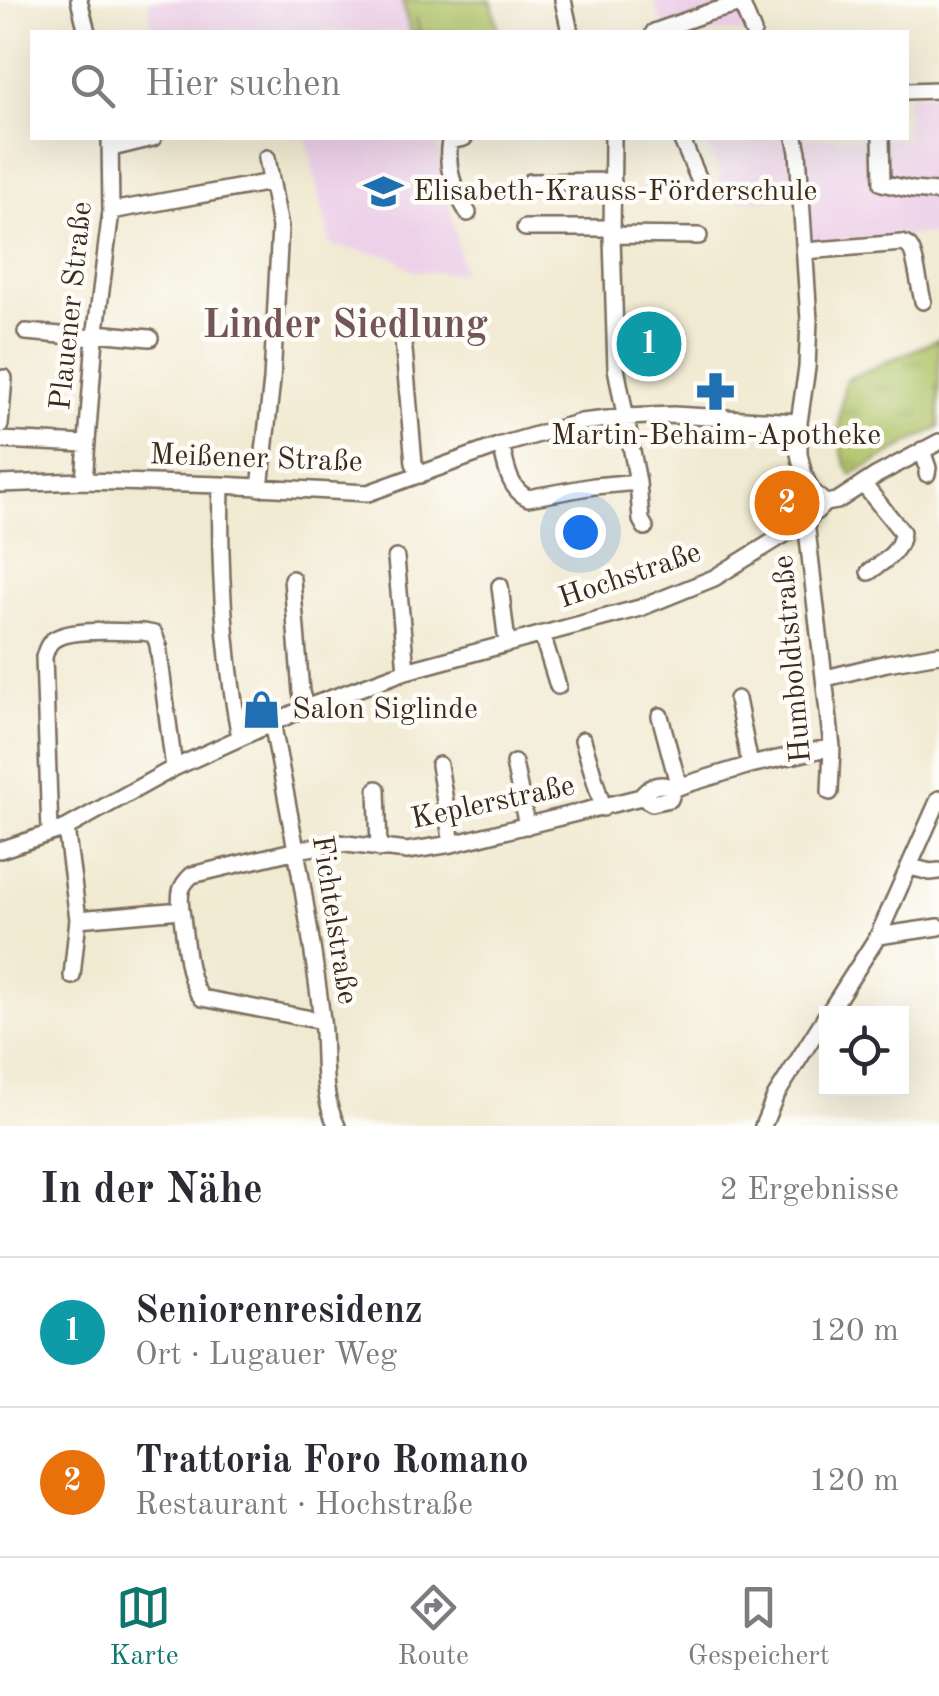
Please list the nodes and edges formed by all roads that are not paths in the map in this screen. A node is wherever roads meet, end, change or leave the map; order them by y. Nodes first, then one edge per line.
1 (78, 0) edge
2 (563, 0) edge
3 (741, 2) edge
4 (86, 30) edge
5 (570, 30) edge
6 (660, 30) edge
7 (752, 30) edge
8 (939, 90) edge
9 (909, 91) edge
10 (136, 140) edge
11 (455, 140) edge
12 (613, 140) edge
13 (682, 140) edge
14 (795, 140) edge
15 (880, 140) edge
16 (111, 143) edge
17 (267, 158) dead end
18 (613, 181) junction
19 (271, 182) junction
20 (530, 182) dead end
21 (701, 184) dead end
22 (936, 192) dead end
23 (111, 211) junction
24 (468, 213) dead end
25 (525, 228) dead end
26 (612, 234) junction
27 (699, 236) dead end
28 (805, 250) junction
29 (924, 300) dead end
30 (406, 326) dead end
31 (26, 332) dead end
32 (96, 335) junction
33 (150, 338) dead end
34 (4, 378) dead end
35 (625, 417) junction
36 (799, 422) junction
37 (0, 425) edge
38 (0, 440) edge
39 (939, 442) edge
40 (86, 444) junction
41 (501, 445) junction
42 (922, 450) junction
43 (928, 474) dead end
44 (420, 475) junction
45 (84, 481) junction
46 (638, 482) junction
47 (0, 484) edge
48 (221, 484) junction
49 (863, 484) junction
50 (260, 488) junction
51 (825, 503) junction
52 (806, 522) junction
53 (646, 527) dead end
54 (396, 558) dead end
55 (870, 572) dead end
56 (292, 579) dead end
57 (500, 586) dead end
58 (542, 634) junction
59 (507, 644) junction
60 (939, 654) edge
61 (406, 672) junction
62 (826, 678) junction
63 (558, 686) dead end
64 (737, 699) dead end
65 (305, 708) junction
66 (660, 716) dead end
67 (272, 722) junction
68 (240, 737) junction
69 (582, 740) dead end
70 (832, 747) junction
71 (514, 763) dead end
72 (750, 764) junction
73 (439, 765) dead end
74 (174, 768) junction
75 (676, 788) junction
76 (377, 789) dead end
77 (830, 792) dead end
78 (939, 799) edge
79 (602, 808) junction
80 (527, 826) junction
81 (58, 830) junction
82 (452, 844) junction
83 (0, 850) edge
84 (297, 850) junction
85 (379, 850) junction
86 (911, 867) junction
87 (939, 871) edge
88 (181, 910) junction
89 (78, 920) junction
90 (939, 928) edge
91 (878, 936) junction
92 (72, 976) dead end
93 (833, 1006) edge
94 (322, 1021) junction
95 (819, 1028) edge
96 (336, 1126) edge
97 (762, 1126) edge

1 - 4 street
2 - 5 street
3 - 6 street
3 - 7 street
8 - 9 street
10 - 16 street
11 - 24 street
12 - 18 street
13 - 21 street
14 - 28 street
15 - 22 street
16 - 23 street, Plauener Straße
17 - 19 street
18 - 20 street
18 - 26 street
19 - 23 street
19 - 50 street
23 - 32 street, Plauener Straße
25 - 26 street
26 - 27 street
26 - 35 street
28 - 29 street
28 - 36 street
30 - 44 street
31 - 32 street
32 - 33 street
32 - 40 street, Plauener Straße
34 - 37 street
35 - 36 street, Meißener Straße
35 - 41 street, Meißener Straße
35 - 46 street
36 - 51 street
38 - 40 street
39 - 42 street, Hochstraße
40 - 45 street, Plauener Straße
41 - 44 street, Meißener Straße
41 - 46 street
42 - 43 street
42 - 49 street, Hochstraße
44 - 50 street, Meißener Straße
45 - 47 street, Meißener Straße
45 - 48 street, Meißener Straße
46 - 53 street
48 - 50 street, Meißener Straße
48 - 68 street
49 - 51 street, Hochstraße
49 - 55 street
51 - 52 street, Hochstraße
52 - 58 street, Hochstraße
52 - 62 street, Humboldtstraße
54 - 61 street
56 - 65 street
57 - 59 street
58 - 59 street, Hochstraße
58 - 63 street, Hochstraße
59 - 61 street, Hochstraße
60 - 62 street
61 - 65 street, Hochstraße
62 - 70 street, Humboldtstraße
64 - 72 street
65 - 67 street, Hochstraße
66 - 75 street
67 - 68 street, Hochstraße
67 - 84 street, Fichtelstraße
68 - 74 street, Hochstraße
69 - 79 street
70 - 72 street, Keplerstraße
70 - 77 street, Humboldtstraße
71 - 80 street
72 - 75 street, Keplerstraße
73 - 82 street
74 - 81 street, Hochstraße
74 - 81 street
75 - 79 street, Keplerstraße
76 - 85 street
78 - 86 street
79 - 80 street, Keplerstraße
80 - 82 street, Keplerstraße
81 - 83 street, Hochstraße
81 - 89 street
82 - 85 street, Keplerstraße
84 - 85 street, Keplerstraße
84 - 88 street, Keplerstraße
84 - 94 street, Fichtelstraße
86 - 87 street
86 - 91 street
88 - 89 street
88 - 94 street
89 - 92 street
90 - 91 street
91 - 93 street
94 - 96 street, Fichtelstraße
95 - 97 street

